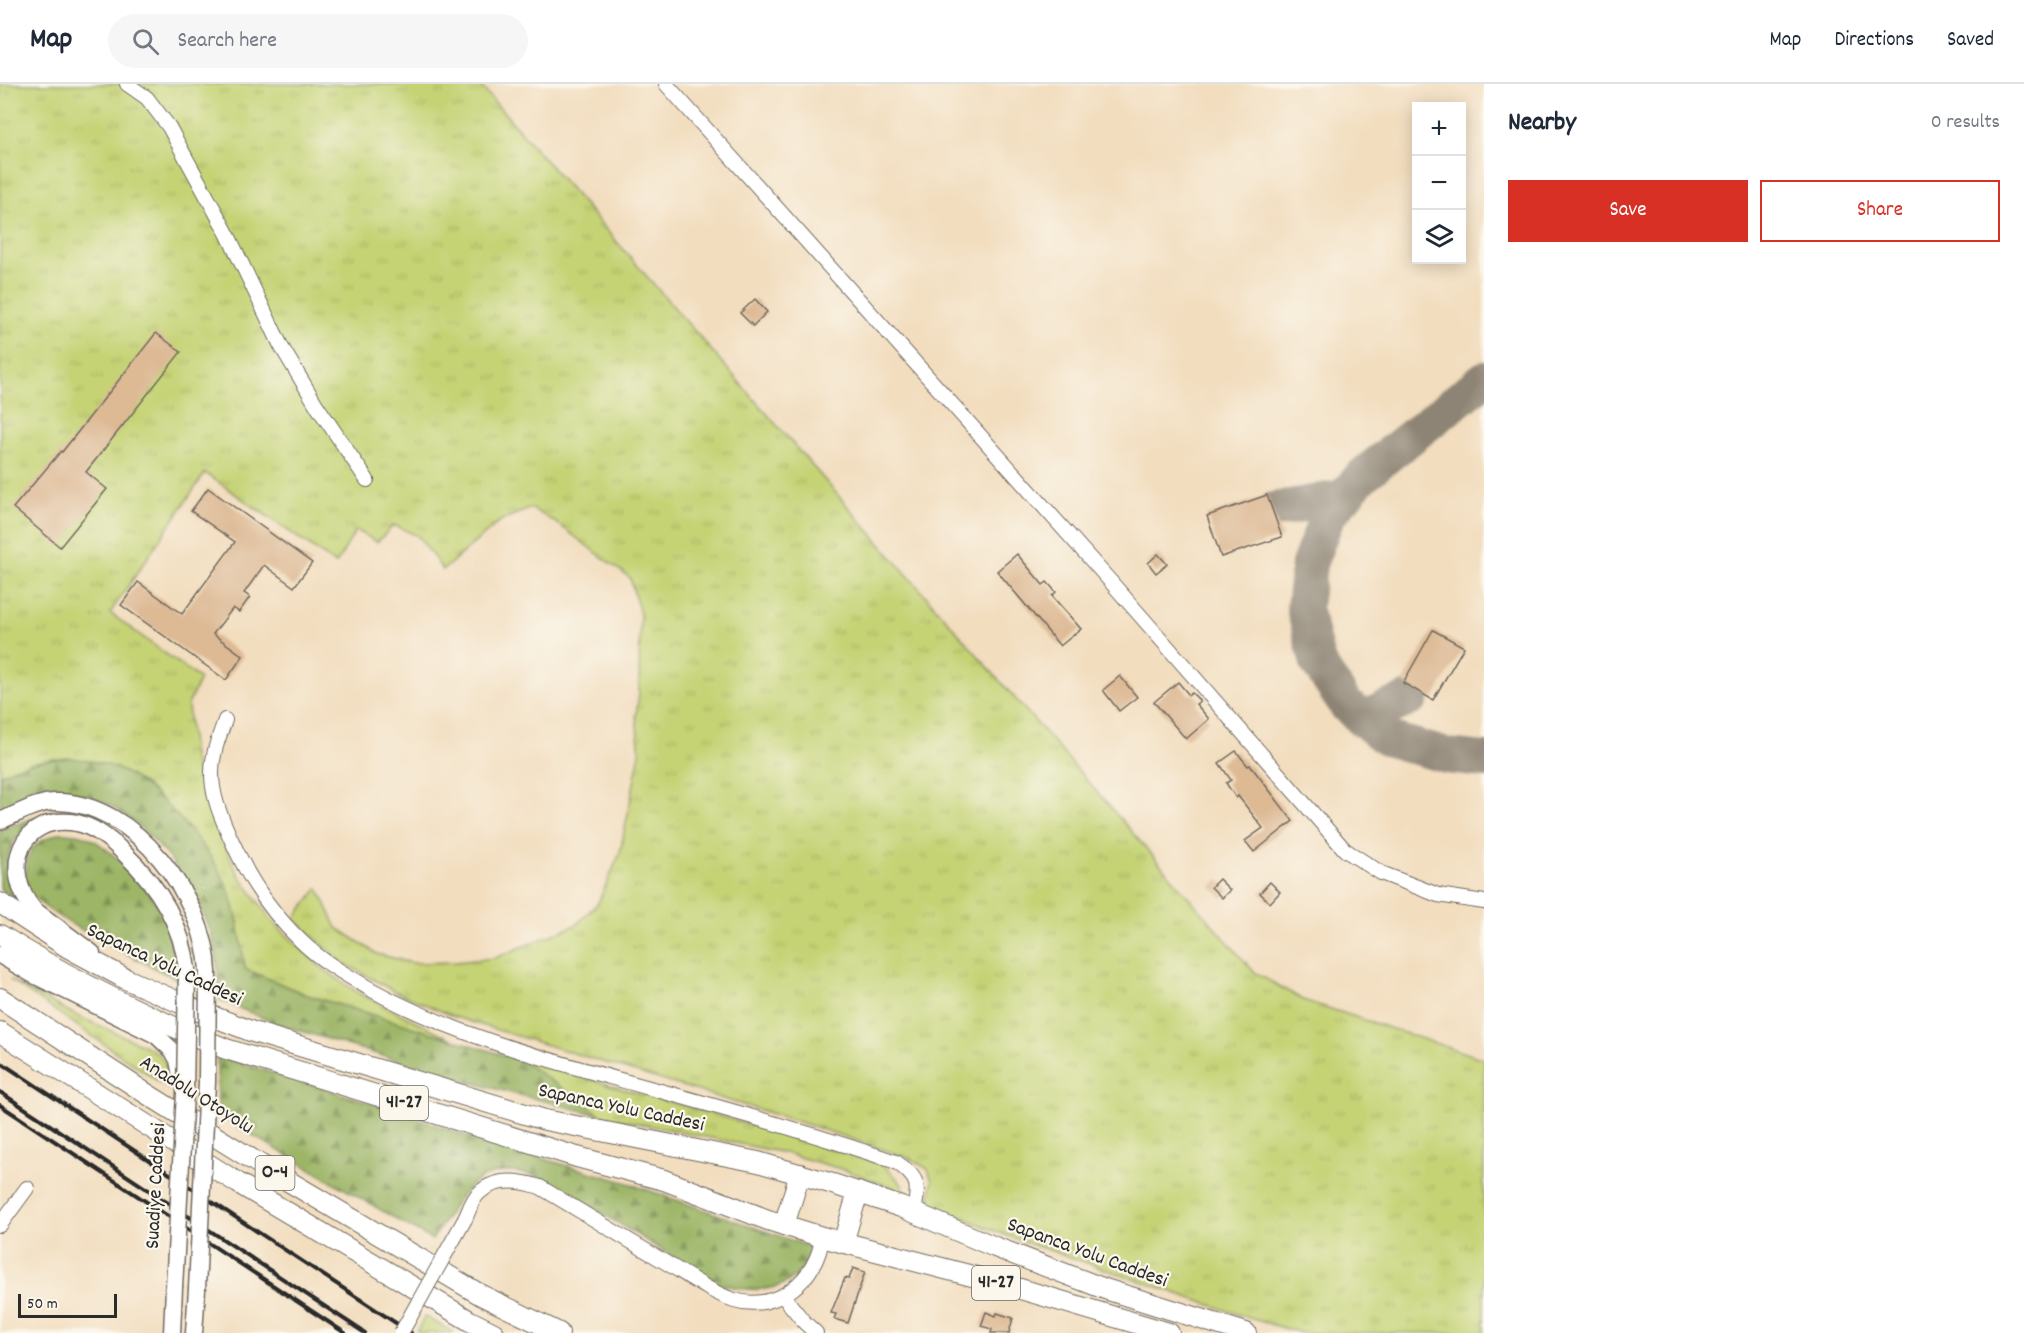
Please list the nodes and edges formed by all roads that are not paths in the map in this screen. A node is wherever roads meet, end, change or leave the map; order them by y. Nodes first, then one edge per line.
1 (127, 84) edge
2 (666, 84) edge
3 (367, 480) dead end
4 (225, 720) dead end
5 (0, 821) edge
6 (1484, 902) edge
7 (0, 903) edge
8 (0, 935) edge
9 (0, 955) edge
10 (126, 979) junction
11 (0, 998) edge
12 (0, 1032) edge
13 (184, 1093) junction
14 (800, 1174) junction
15 (27, 1188) dead end
16 (858, 1192) junction
17 (914, 1212) junction
18 (0, 1225) edge
19 (784, 1225) junction
20 (822, 1237) junction
21 (843, 1243) junction
22 (783, 1296) junction
23 (1134, 1328) edge
24 (172, 1333) edge
25 (195, 1333) edge
26 (401, 1333) edge
27 (494, 1333) edge
28 (559, 1333) edge
29 (816, 1333) edge
30 (1169, 1333) edge
31 (1246, 1333) edge

1 - 3 street
2 - 6 street
4 - 17 street
5 - 25 main road, bridge
7 - 10 highway, Sapanca Yolu Caddesi
8 - 19 highway, 41-27
9 - 13 main road
10 - 13 main road, Suadiye Caddesi, bridge
10 - 14 highway, Sapanca Yolu Caddesi
11 - 28 highway, Anadolu Otoyolu / O-4
12 - 27 highway, O-4
13 - 24 main road, Suadiye Caddesi, bridge
14 - 16 highway, Sapanca Yolu Caddesi
14 - 19 highway
15 - 18 street
16 - 17 highway, Sapanca Yolu Caddesi
16 - 21 highway
17 - 31 highway, Sapanca Yolu Caddesi
19 - 20 highway, 41-27
20 - 21 highway, 41-27
20 - 22 street
21 - 23 highway, 41-27
22 - 26 street, bridge
22 - 29 street
23 - 30 highway, 41-27

